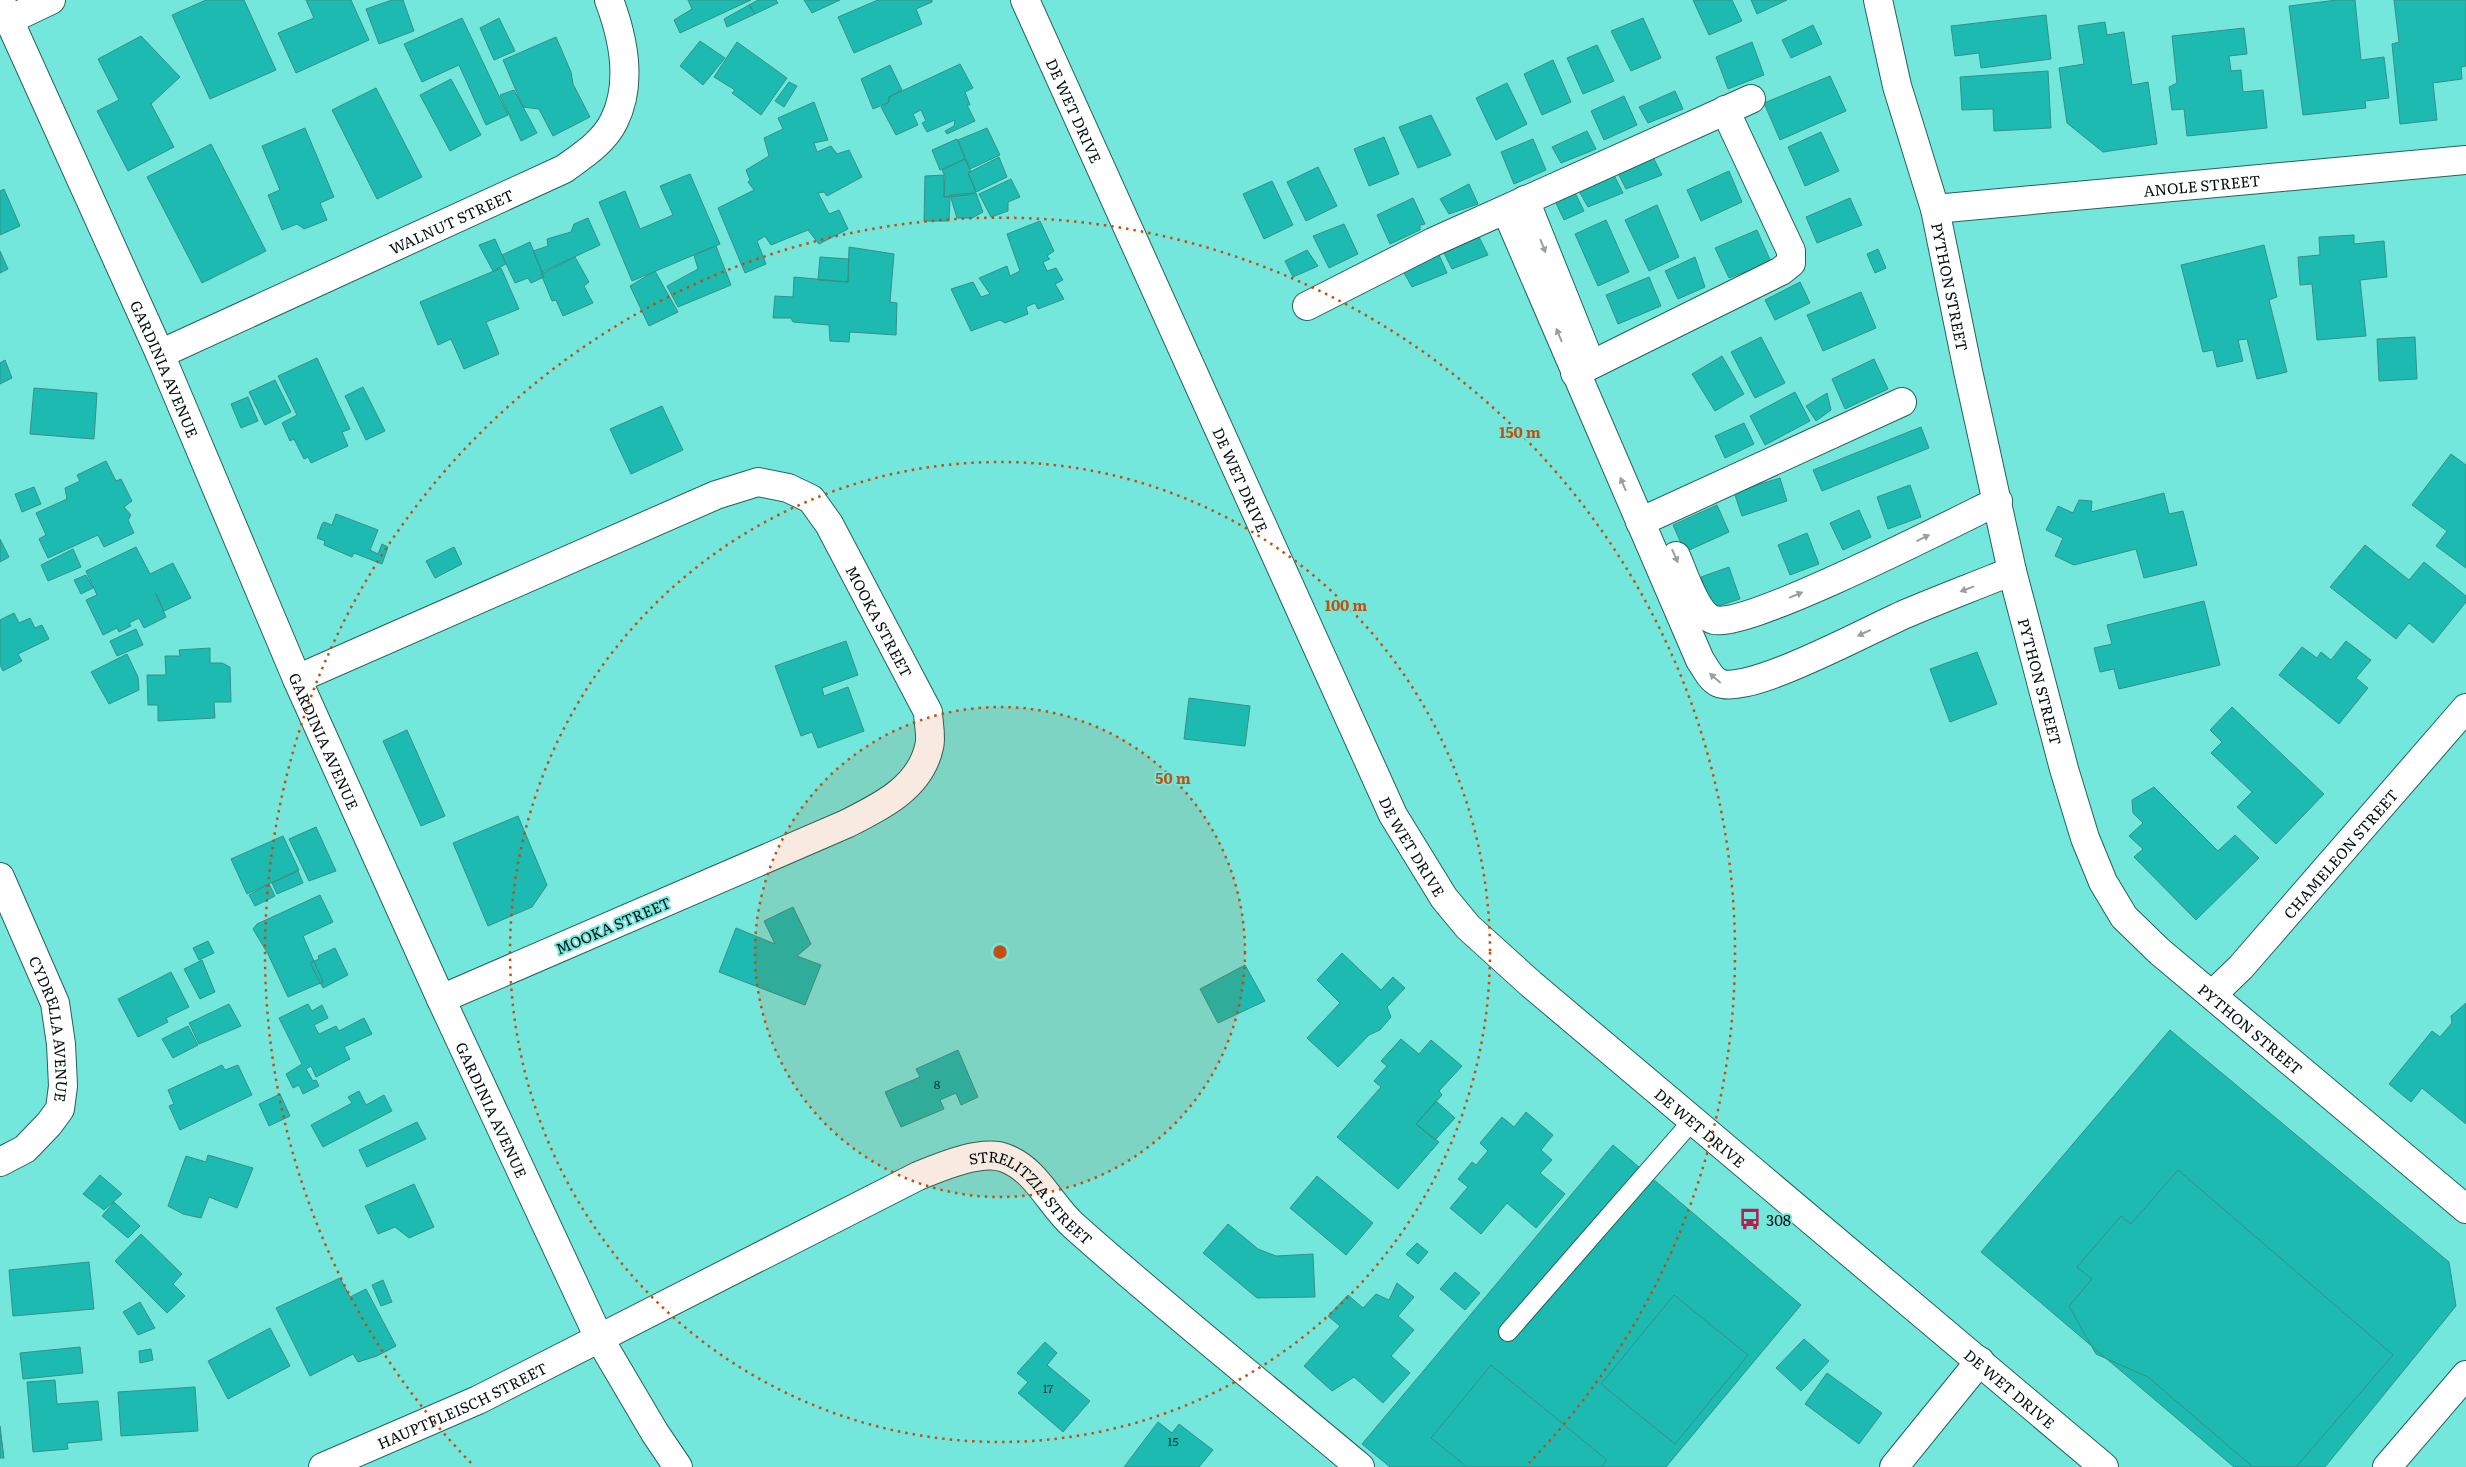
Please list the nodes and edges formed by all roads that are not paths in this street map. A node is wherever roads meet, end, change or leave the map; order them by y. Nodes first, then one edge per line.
1 (51, 0) edge
2 (609, 0) edge
3 (1025, 0) edge
4 (1878, 0) edge
5 (5, 10) edge
6 (1751, 99) dead end
7 (1726, 110) junction
8 (2466, 160) edge
9 (1516, 205) junction
10 (1936, 208) junction
11 (1307, 306) dead end
12 (160, 354) junction
13 (1583, 369) junction
14 (1902, 402) dead end
15 (1998, 501) junction
16 (1648, 518) junction
17 (2012, 571) junction
18 (297, 679) junction
19 (2466, 708) edge
20 (0, 877) edge
21 (2212, 995) junction
22 (441, 1000) junction
23 (1693, 1120) junction
24 (0, 1162) edge
25 (2466, 1208) edge
26 (1508, 1332) dead end
27 (599, 1338) junction
28 (1980, 1361) junction
29 (2466, 1375) edge
30 (323, 1467) edge
31 (678, 1467) edge
32 (1360, 1467) edge
33 (1894, 1467) edge
34 (2104, 1467) edge
35 (2387, 1467) edge

1 - 5 street
2 - 12 street, WALNUT STREET
3 - 23 street, DE WET DRIVE
4 - 10 street, PYTHON STREET
5 - 12 street, GARDINIA AVENUE
6 - 7 street
7 - 9 street
7 - 13 street
8 - 10 street, ANOLE STREET
9 - 11 street
9 - 13 street
10 - 15 street, PYTHON STREET
12 - 18 street, GARDINIA AVENUE
13 - 16 street
14 - 16 street
16 -> 15 street
15 - 17 street, PYTHON STREET
17 -> 16 street
17 - 21 street, PYTHON STREET
18 - 22 street, GARDINIA AVENUE
18 - 22 street, MOOKA STREET
19 - 21 street, CHAMELEON STREET
20 - 24 street, CYDRELLA AVENUE
21 - 25 street, PYTHON STREET
22 - 27 street, GARDINIA AVENUE
23 - 26 lane
23 - 28 street, DE WET DRIVE
27 - 30 street, HAUPTFLEISCH STREET
27 - 31 street, GARDINIA AVENUE
27 - 32 street, STRELITZIA STREET
28 - 33 street
28 - 34 street, DE WET DRIVE
29 - 35 street

